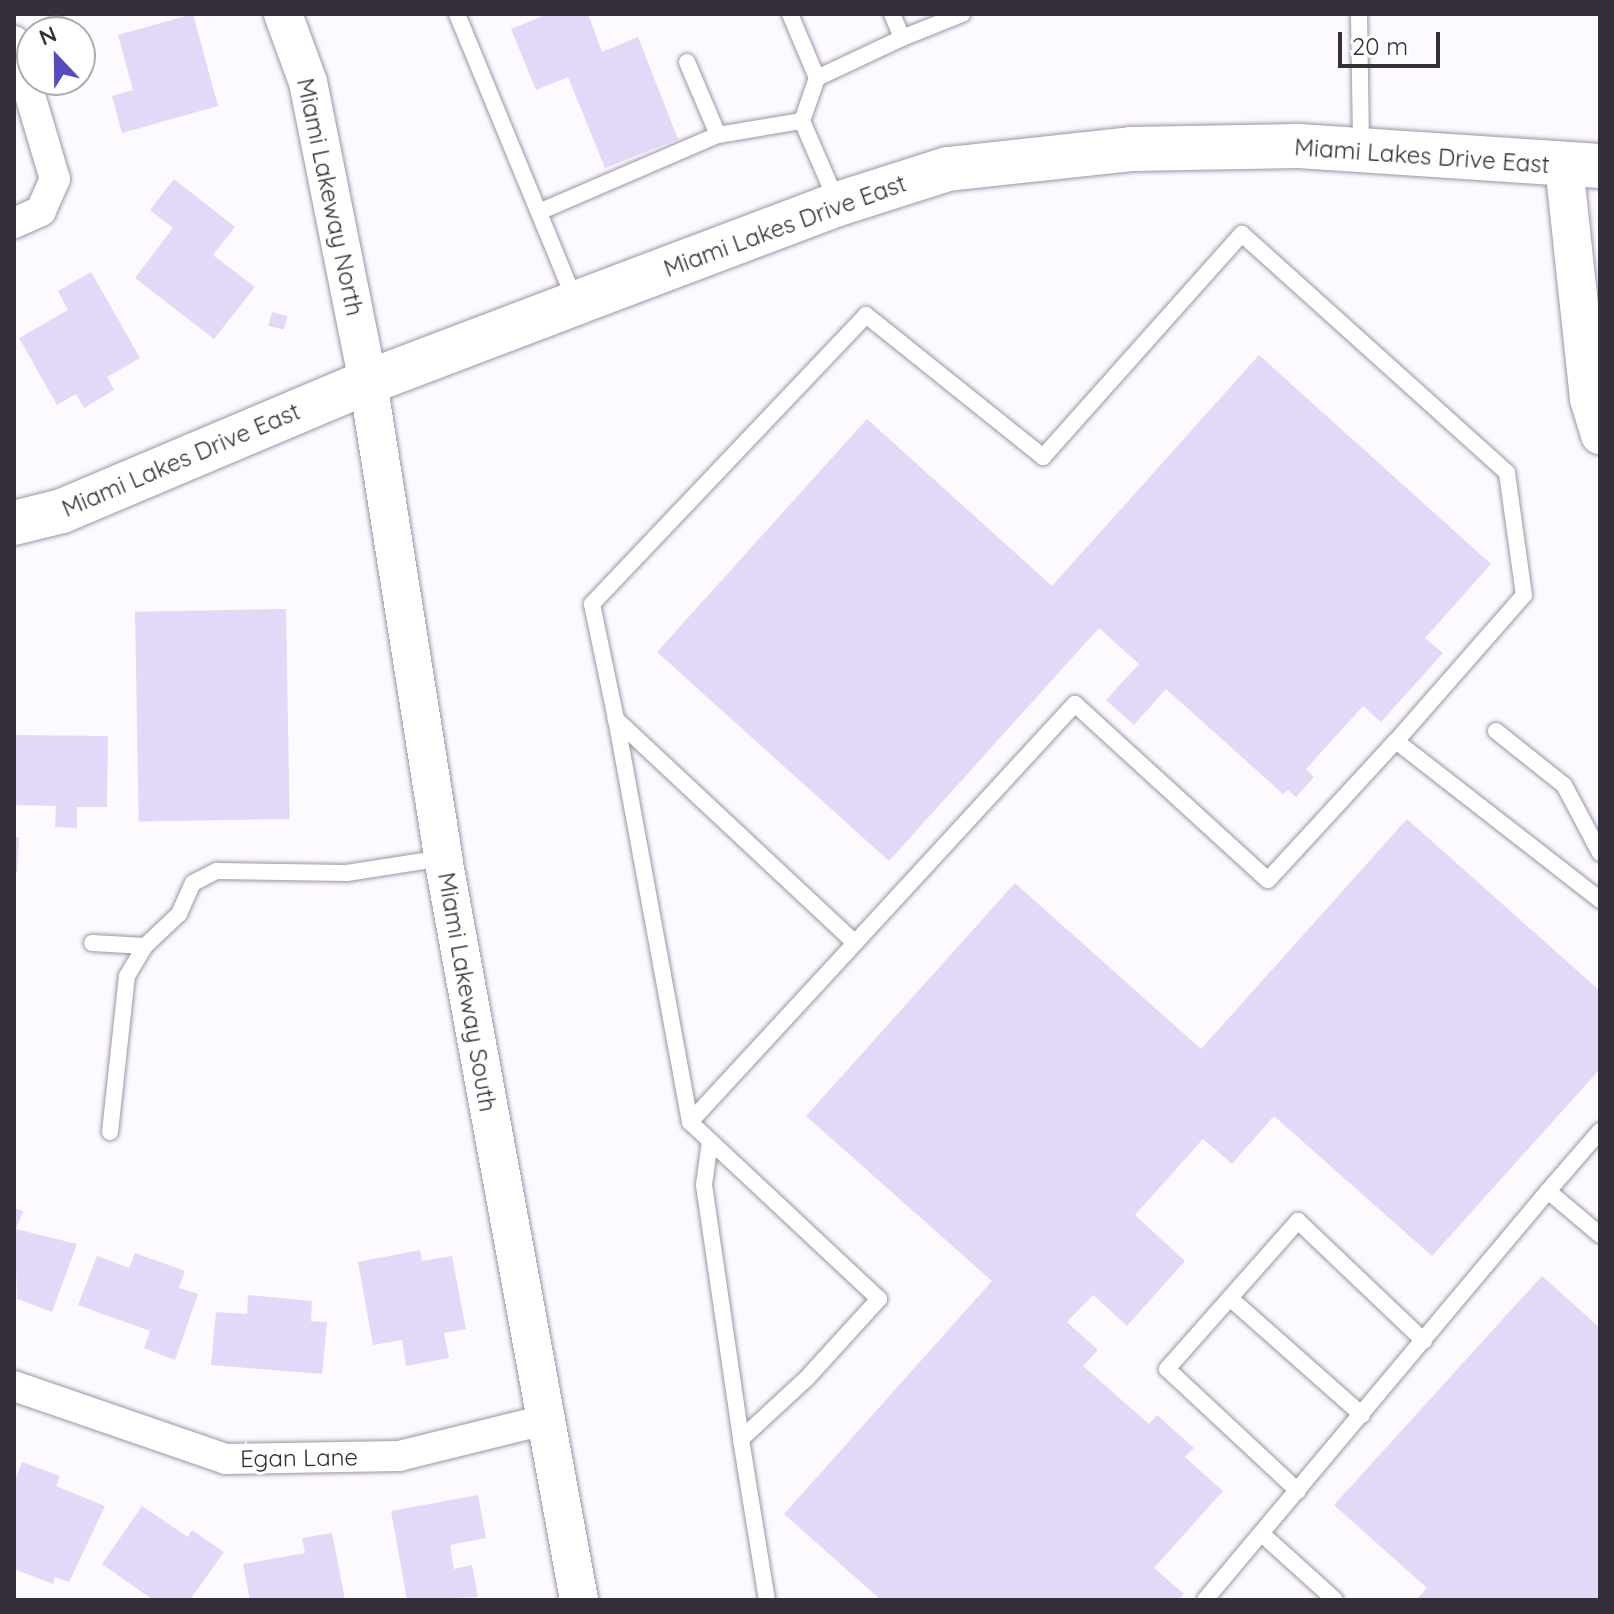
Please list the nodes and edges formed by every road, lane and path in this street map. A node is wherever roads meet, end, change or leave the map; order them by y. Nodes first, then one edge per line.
1 (283, 14) edge
2 (457, 14) edge
3 (790, 14) edge
4 (892, 14) edge
5 (962, 14) edge
6 (1359, 14) edge
7 (902, 38) junction
8 (14, 41) edge
9 (687, 62) dead end
10 (817, 78) junction
11 (802, 121) junction
12 (718, 135) junction
13 (1361, 150) junction
14 (1582, 166) edge
15 (838, 204) junction
16 (539, 212) junction
17 (14, 223) edge
18 (576, 303) junction
19 (368, 382) junction
20 (1600, 435) edge
21 (14, 523) edge
22 (616, 719) junction
23 (1496, 731) dead end
24 (1396, 741) junction
25 (1600, 853) edge
26 (443, 858) junction
27 (1600, 900) edge
28 (92, 943) dead end
29 (855, 943) junction
30 (145, 946) junction
31 (690, 1122) junction
32 (1600, 1131) edge
33 (110, 1132) dead end
34 (710, 1141) junction
35 (1548, 1191) junction
36 (1600, 1235) edge
37 (1231, 1299) junction
38 (1424, 1341) junction
39 (14, 1386) edge
40 (1362, 1415) junction
41 (544, 1420) junction
42 (741, 1439) junction
43 (1298, 1491) junction
44 (1262, 1534) junction
45 (579, 1600) edge
46 (767, 1600) edge
47 (1205, 1600) edge
48 (1335, 1600) edge

1 - 19 street, Miami Lakeway North
2 - 16 lane
3 - 10 lane
4 - 7 lane
5 - 7 lane
6 - 13 lane
7 - 10 lane
8 - 17 street
9 - 12 lane
10 - 11 lane
11 - 12 lane
11 - 15 lane
12 - 16 lane
13 - 14 main road, Miami Lakes Drive East
13 - 15 main road, Miami Lakes Drive East
14 - 20 street
15 - 18 main road, Miami Lakes Drive East
16 - 18 lane
18 - 19 main road, Miami Lakes Drive East
19 - 21 main road, Miami Lakes Drive East
19 - 26 street, Miami Lakeway South
22 - 24 lane
22 - 29 lane
22 - 31 lane
23 - 25 lane
24 - 27 lane
24 - 29 lane
26 - 30 lane
26 - 41 street, Miami Lakeway South
28 - 30 lane
29 - 31 lane
30 - 33 lane
31 - 34 lane
32 - 35 lane
34 - 42 lane
34 - 42 lane
35 - 36 lane
35 - 38 lane
37 - 38 lane
37 - 40 lane
37 - 43 lane
38 - 40 lane
39 - 41 street, Egan Lane
40 - 43 lane
41 - 45 street, Miami Lakeway South
42 - 46 lane
43 - 44 lane
44 - 47 lane
44 - 48 lane

